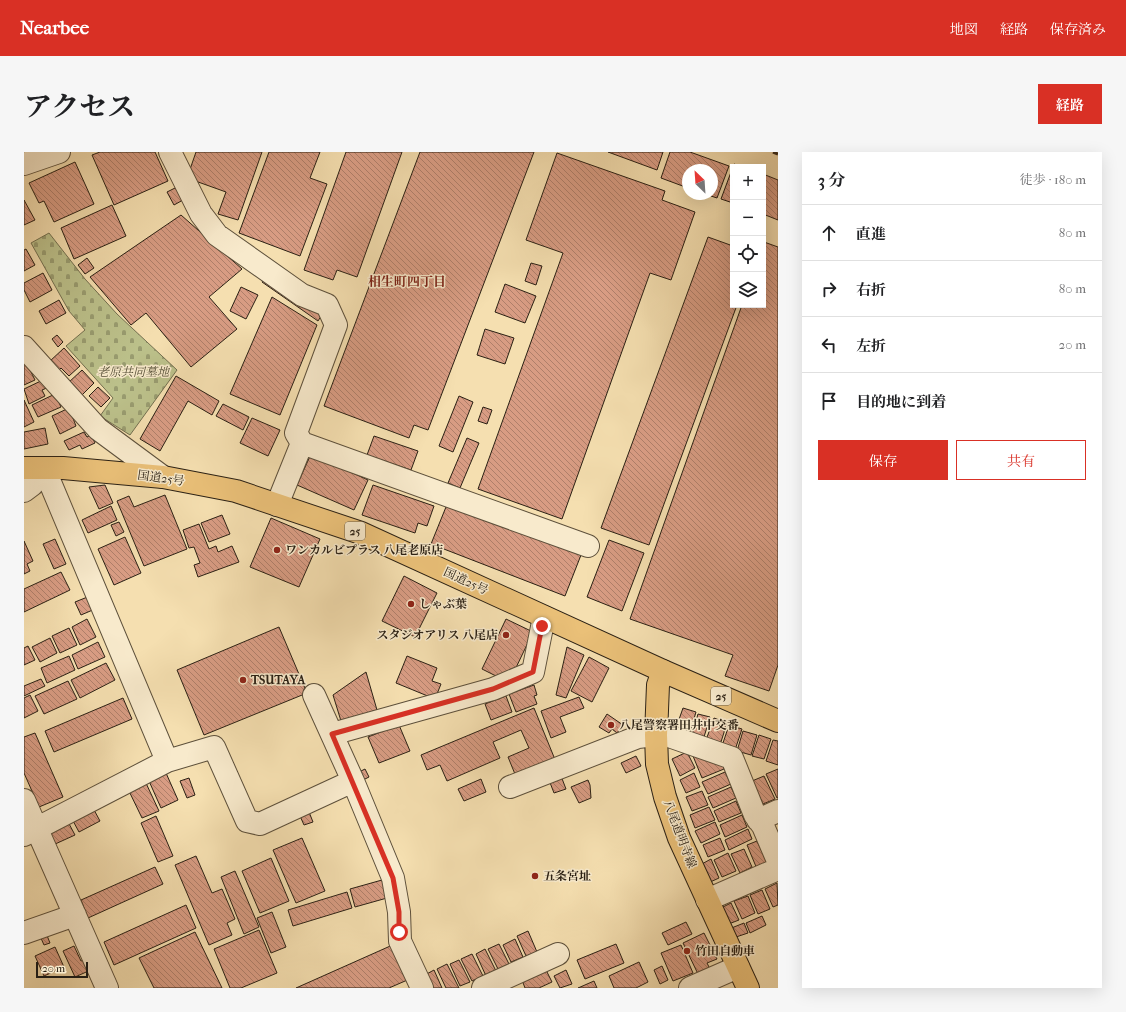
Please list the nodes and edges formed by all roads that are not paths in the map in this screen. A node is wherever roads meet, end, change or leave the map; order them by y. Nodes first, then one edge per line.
1 (59, 152) edge
2 (170, 152) edge
3 (24, 164) edge
4 (24, 346) edge
5 (302, 443) junction
6 (34, 468) edge
7 (163, 477) junction
8 (24, 492) edge
9 (277, 505) junction
10 (588, 546) dead end
11 (544, 617) junction
12 (663, 671) junction
13 (314, 695) dead end
14 (778, 721) edge
15 (332, 734) junction
16 (656, 735) junction
17 (167, 761) junction
18 (353, 781) junction
19 (510, 787) dead end
20 (24, 800) edge
21 (778, 811) edge
22 (758, 820) junction
23 (31, 832) edge
24 (778, 861) edge
25 (778, 869) edge
26 (707, 900) junction
27 (75, 916) junction
28 (24, 933) edge
29 (558, 954) dead end
30 (738, 967) junction
31 (516, 981) edge
32 (107, 988) edge
33 (422, 988) edge
34 (483, 988) edge
35 (690, 988) edge
36 (748, 988) edge

1 - 3 street
2 - 5 street
4 - 7 street
5 - 9 street
5 - 10 street
6 - 7 main road, 国道25号 / 25
6 - 8 street
6 - 17 street
7 - 9 main road, 国道25号 / 25
9 - 11 main road, 国道25号 / 25
11 - 12 main road, 国道25号 / 25
11 - 15 street
12 - 14 main road, 国道25号 / 25
12 - 16 main road, 八尾道明寺線
13 - 15 street
15 - 18 street
16 - 19 street
16 - 22 street
16 - 26 main road, 八尾道明寺線
17 - 18 street
17 - 23 street
18 - 33 street
20 - 23 street
21 - 22 street
22 - 24 street
23 - 27 street
25 - 26 street
26 - 30 main road, 八尾道明寺線
27 - 28 street
27 - 32 street
29 - 31 street
30 - 35 street
30 - 36 main road, 八尾道明寺線
31 - 34 street

